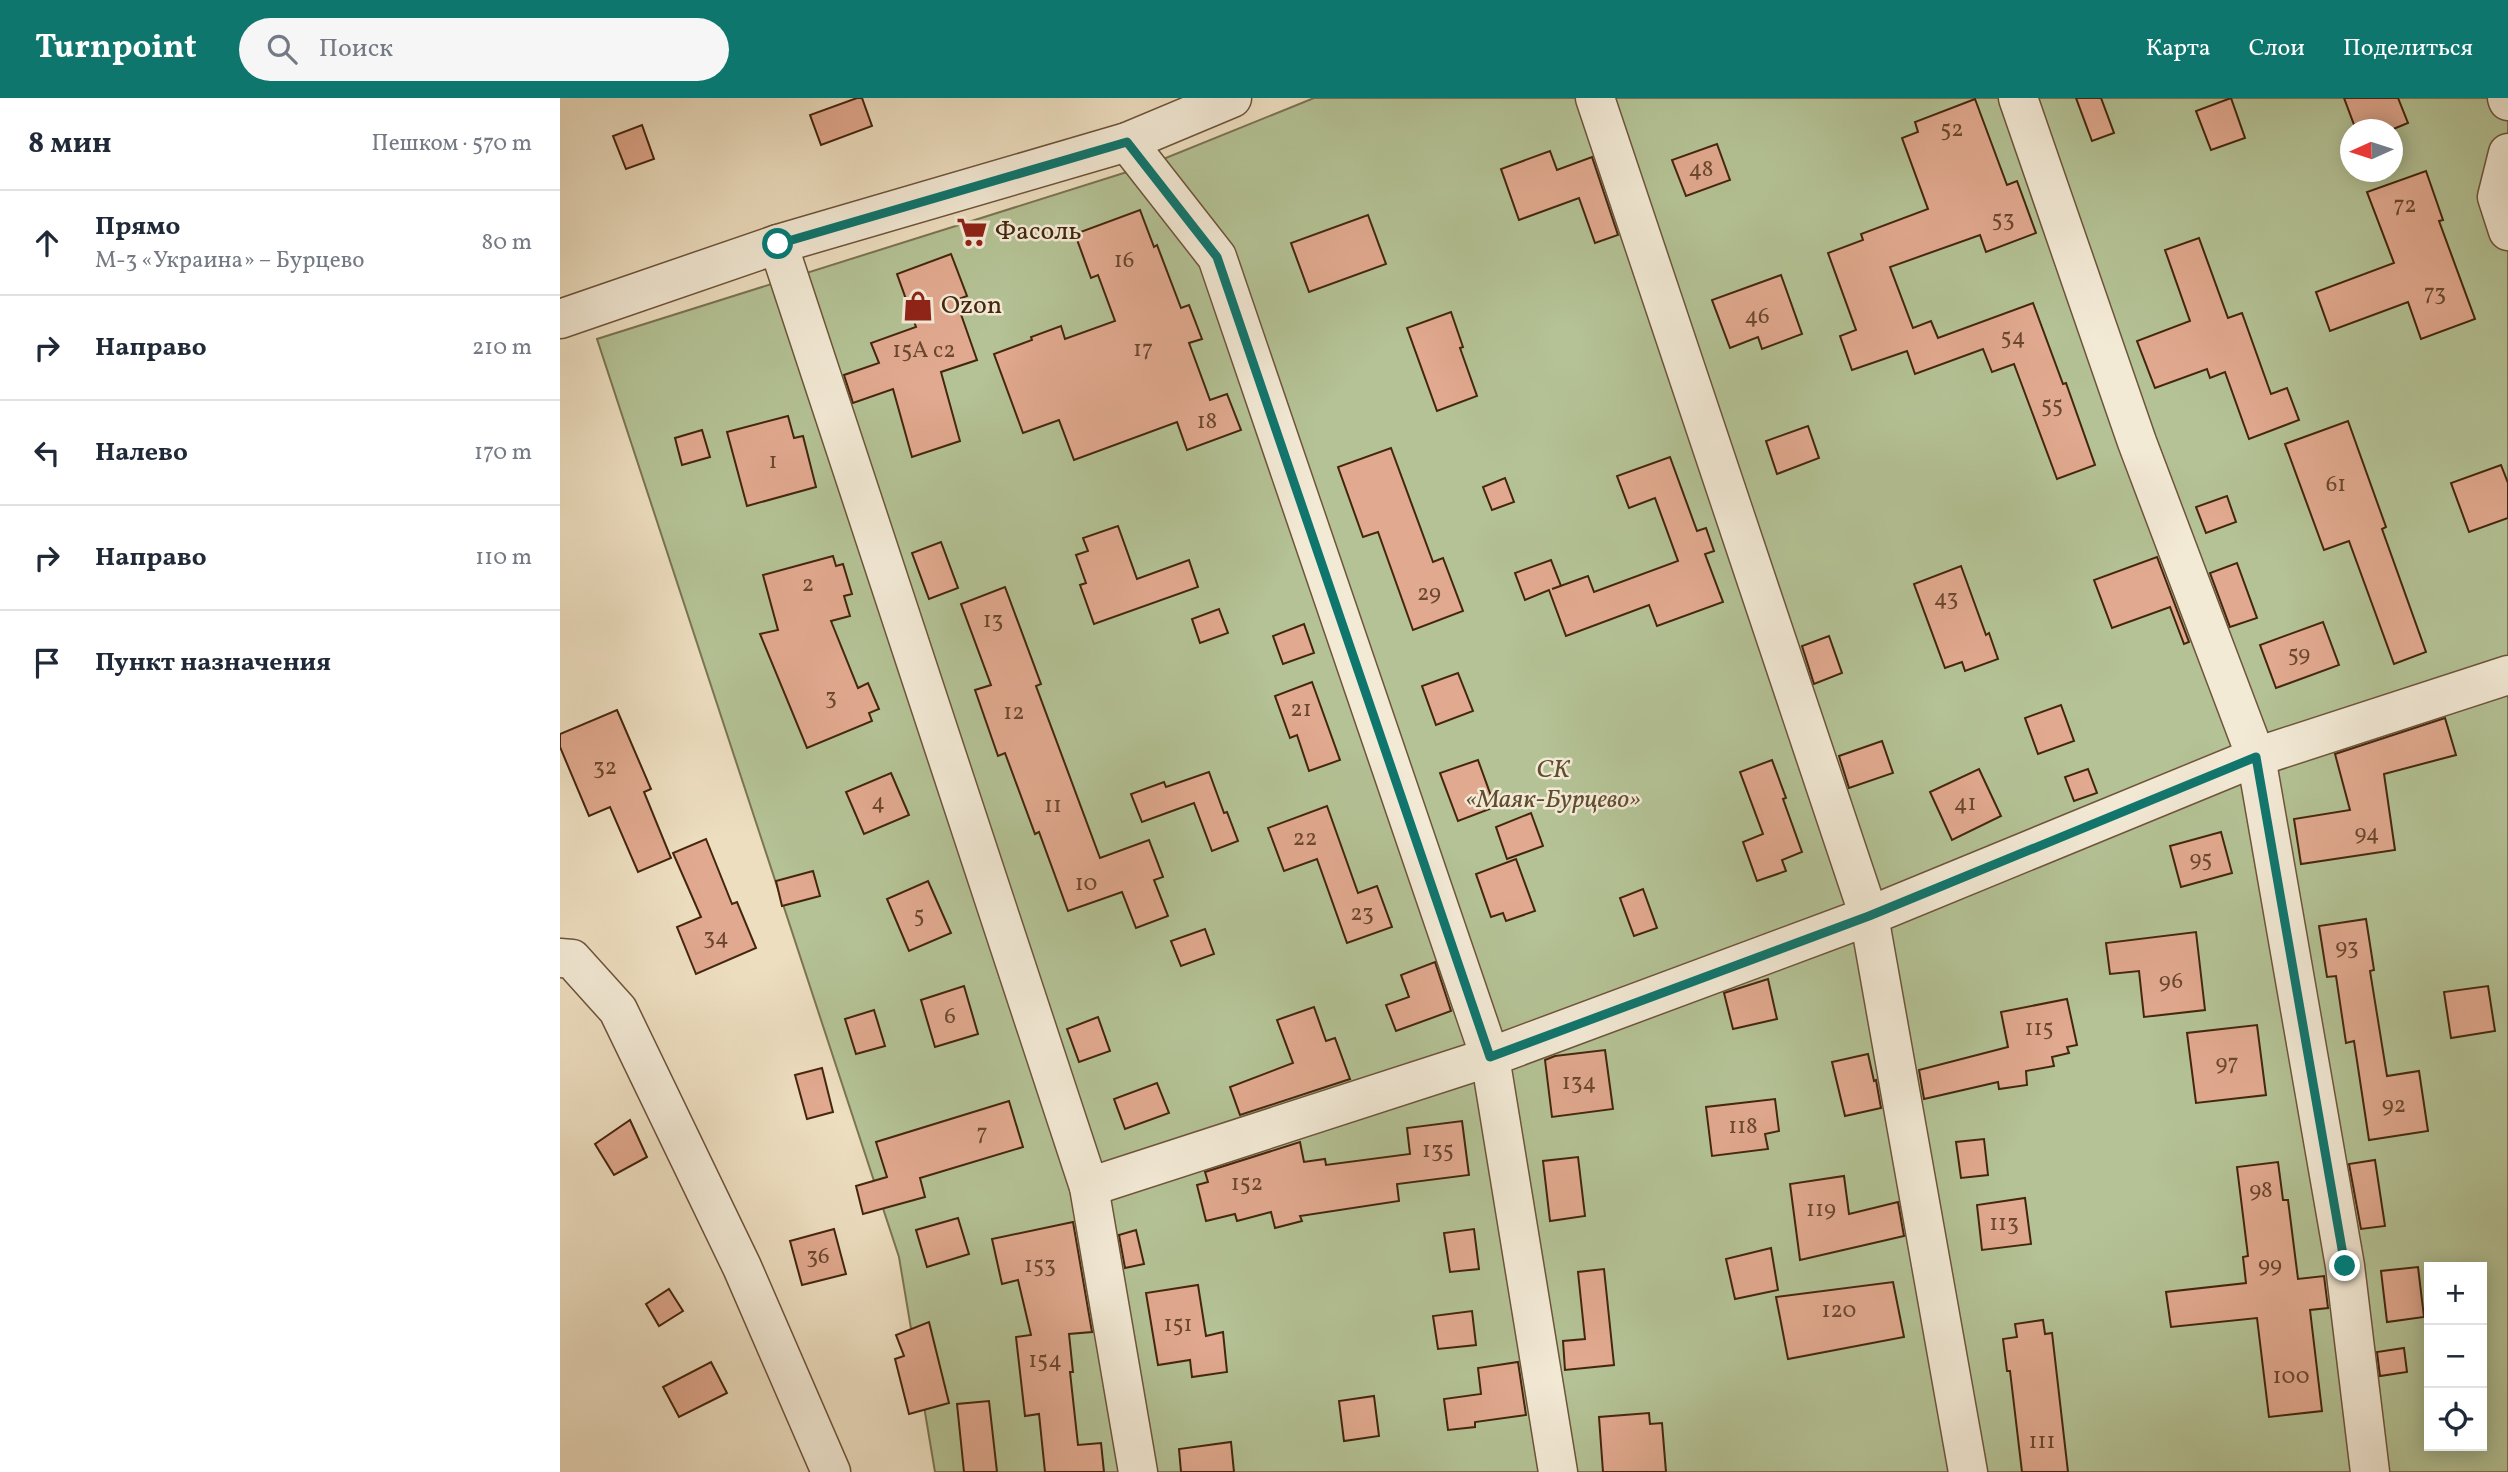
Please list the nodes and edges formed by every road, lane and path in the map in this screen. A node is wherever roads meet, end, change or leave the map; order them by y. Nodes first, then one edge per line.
1 (1595, 98) edge
2 (2018, 98) edge
3 (1215, 101) edge
4 (1127, 142) junction
5 (2508, 153) edge
6 (2508, 232) edge
7 (778, 244) junction
8 (560, 319) edge
9 (2508, 676) edge
10 (2256, 757) junction
11 (1869, 916) junction
12 (560, 958) edge
13 (1490, 1057) junction
14 (1089, 1187) junction
15 (831, 1472) edge
16 (1138, 1472) edge
17 (1558, 1472) edge
18 (1968, 1472) edge
19 (2370, 1472) edge

1 - 11 street
2 - 10 street
3 - 4 street
4 - 7 street
4 - 13 street
5 - 6 street
7 - 8 street
7 - 14 street
9 - 10 street
10 - 11 street
10 - 19 street
11 - 13 street
11 - 18 street
12 - 15 street
13 - 14 street
13 - 17 street
14 - 16 street

